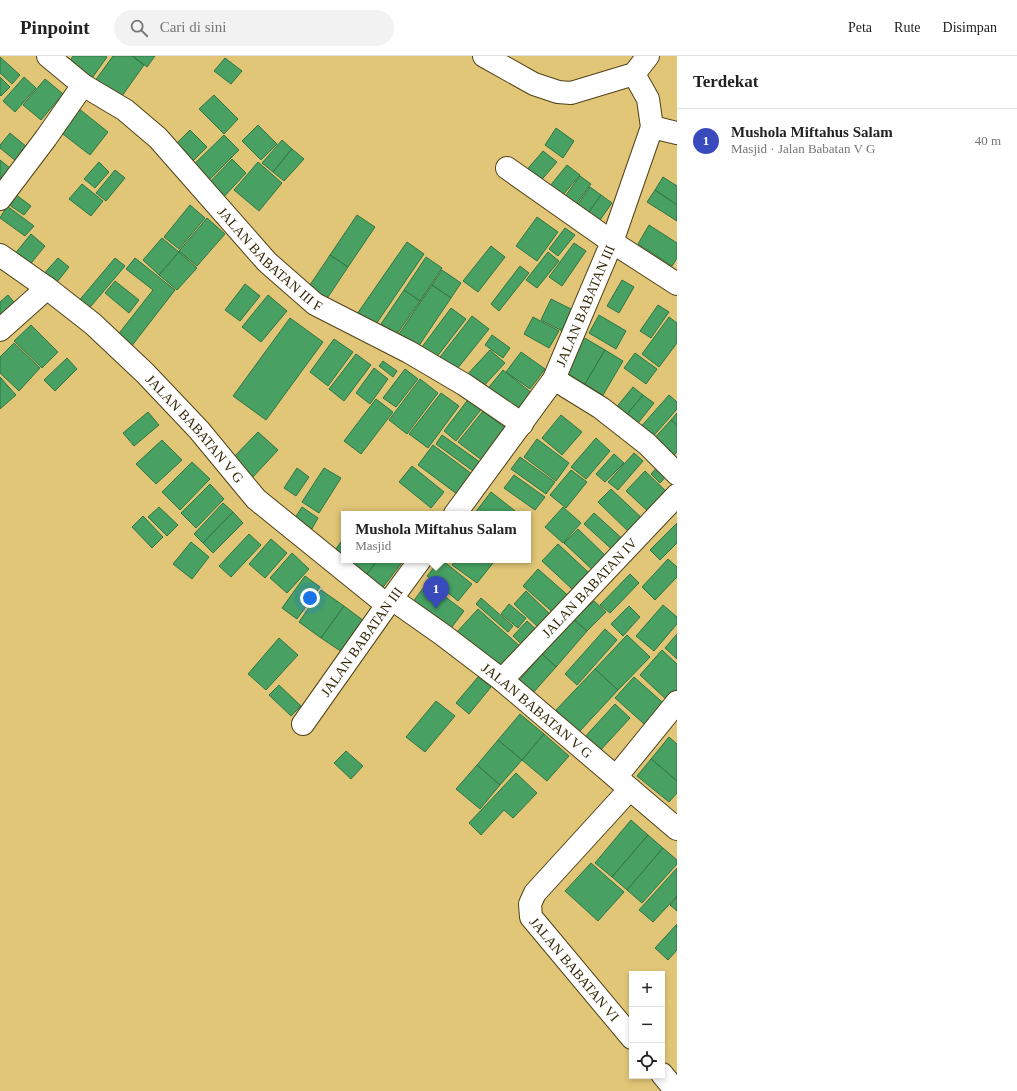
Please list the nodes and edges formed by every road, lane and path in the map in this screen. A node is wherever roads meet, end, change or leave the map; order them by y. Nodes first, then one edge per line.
1 (48, 56) edge
2 (484, 56) edge
3 (648, 56) edge
4 (634, 74) junction
5 (83, 85) junction
6 (652, 128) junction
7 (677, 133) edge
8 (507, 168) dead end
9 (0, 199) edge
10 (612, 242) junction
11 (0, 255) edge
12 (677, 284) edge
13 (47, 288) junction
14 (0, 330) edge
15 (554, 379) junction
16 (522, 424) junction
17 (677, 474) edge
18 (677, 495) edge
19 (457, 511) edge
20 (418, 563) edge
21 (389, 602) junction
22 (502, 680) junction
23 (677, 702) edge
24 (303, 724) dead end
25 (623, 783) junction
26 (677, 829) edge
27 (629, 1034) edge
28 (665, 1078) edge
29 (676, 1091) edge

1 - 5 street, JALAN BABATAN III F
2 - 4 street
3 - 4 street
4 - 6 street, JALAN BABATAN III
5 - 9 street
5 - 16 street, JALAN BABATAN III F
6 - 7 street
6 - 10 street, JALAN BABATAN III
8 - 10 street
10 - 12 street
10 - 15 street, JALAN BABATAN III
11 - 13 street, JALAN BABATAN V G
13 - 14 street
13 - 21 street, JALAN BABATAN V G
15 - 16 street, JALAN BABATAN III
15 - 17 street
16 - 19 street, JALAN BABATAN III
18 - 22 street, JALAN BABATAN IV
20 - 21 street, JALAN BABATAN III
21 - 22 street, JALAN BABATAN V G
21 - 24 street, JALAN BABATAN III
22 - 25 street, JALAN BABATAN V G
23 - 25 street, JALAN BABATAN VI
25 - 26 street, JALAN BABATAN V G
25 - 27 street, JALAN BABATAN VI
28 - 29 street

